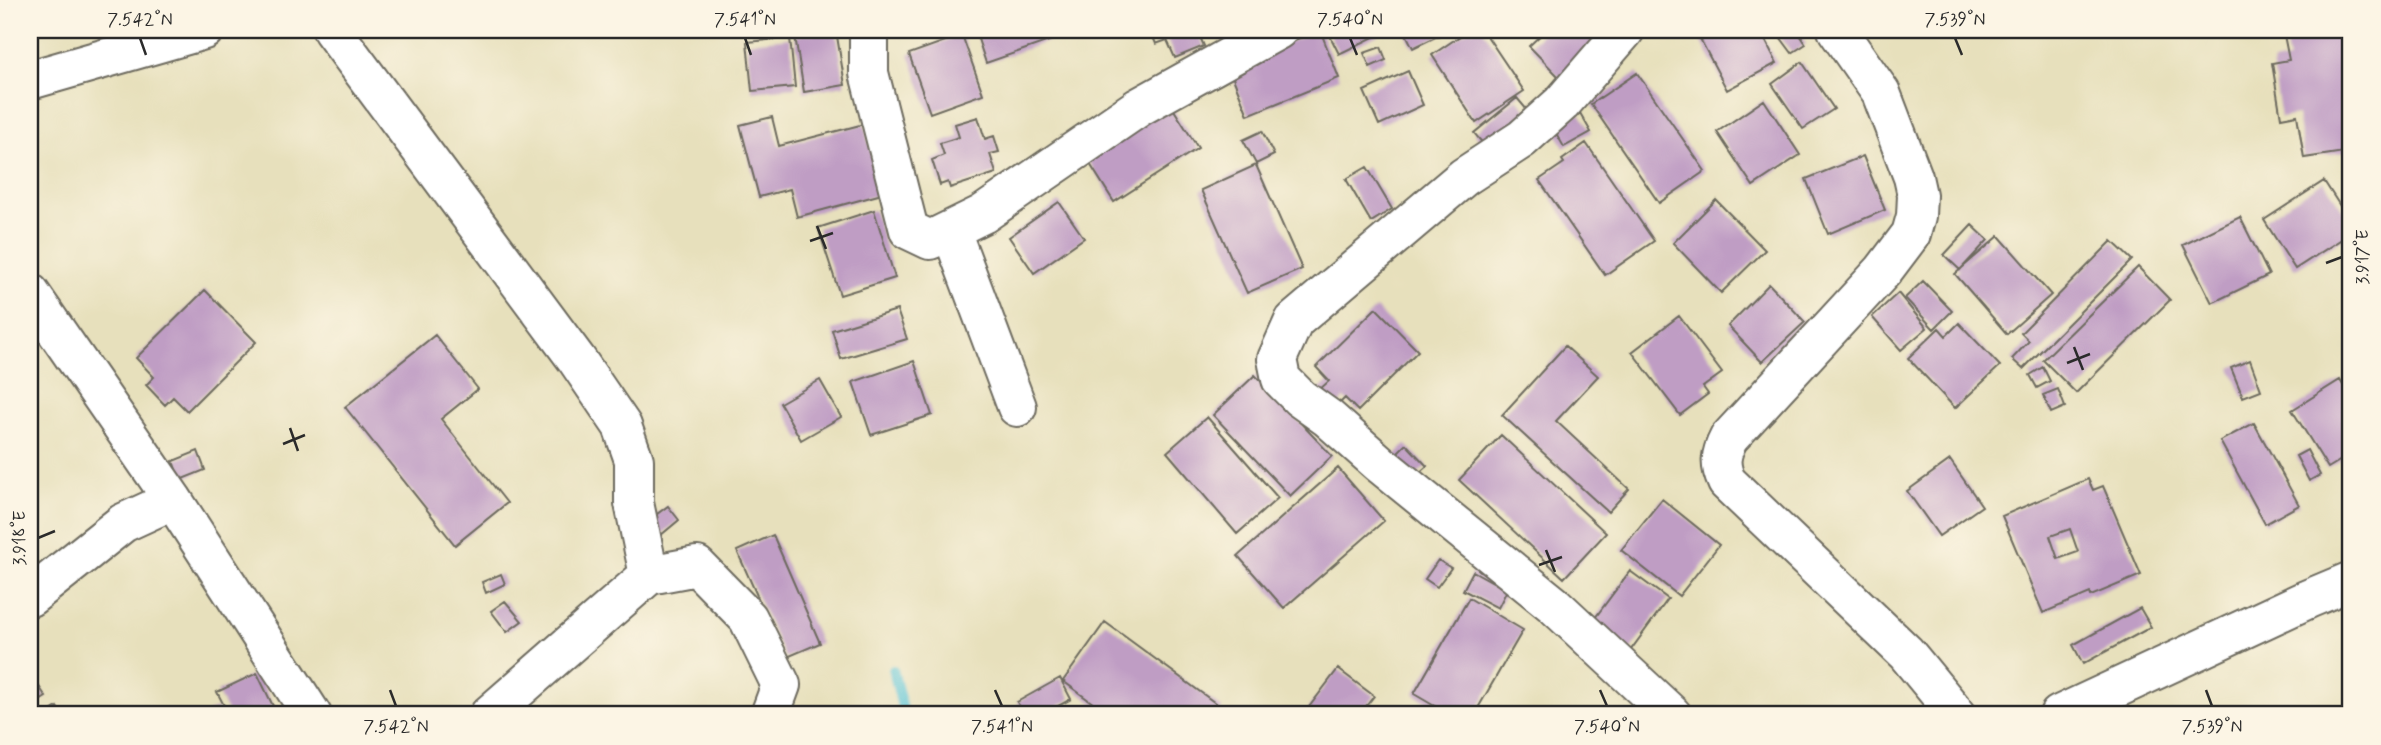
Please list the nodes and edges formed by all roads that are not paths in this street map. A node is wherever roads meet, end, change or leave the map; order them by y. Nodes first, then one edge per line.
1 (204, 30) edge
2 (332, 30) edge
3 (869, 30) edge
4 (1278, 30) edge
5 (1625, 30) edge
6 (1837, 30) edge
7 (30, 80) edge
8 (951, 231) junction
9 (30, 293) edge
10 (1017, 407) dead end
11 (173, 500) junction
12 (649, 575) junction
13 (2351, 581) edge
14 (30, 597) edge
15 (313, 715) edge
16 (489, 715) edge
17 (770, 715) edge
18 (1672, 715) edge
19 (1957, 715) edge
20 (2059, 715) edge

1 - 7 street
2 - 12 street
3 - 8 street
4 - 8 street
5 - 18 street
6 - 19 street
8 - 10 street
9 - 11 street
11 - 14 street
11 - 15 street
12 - 16 street
12 - 17 street
13 - 20 street

